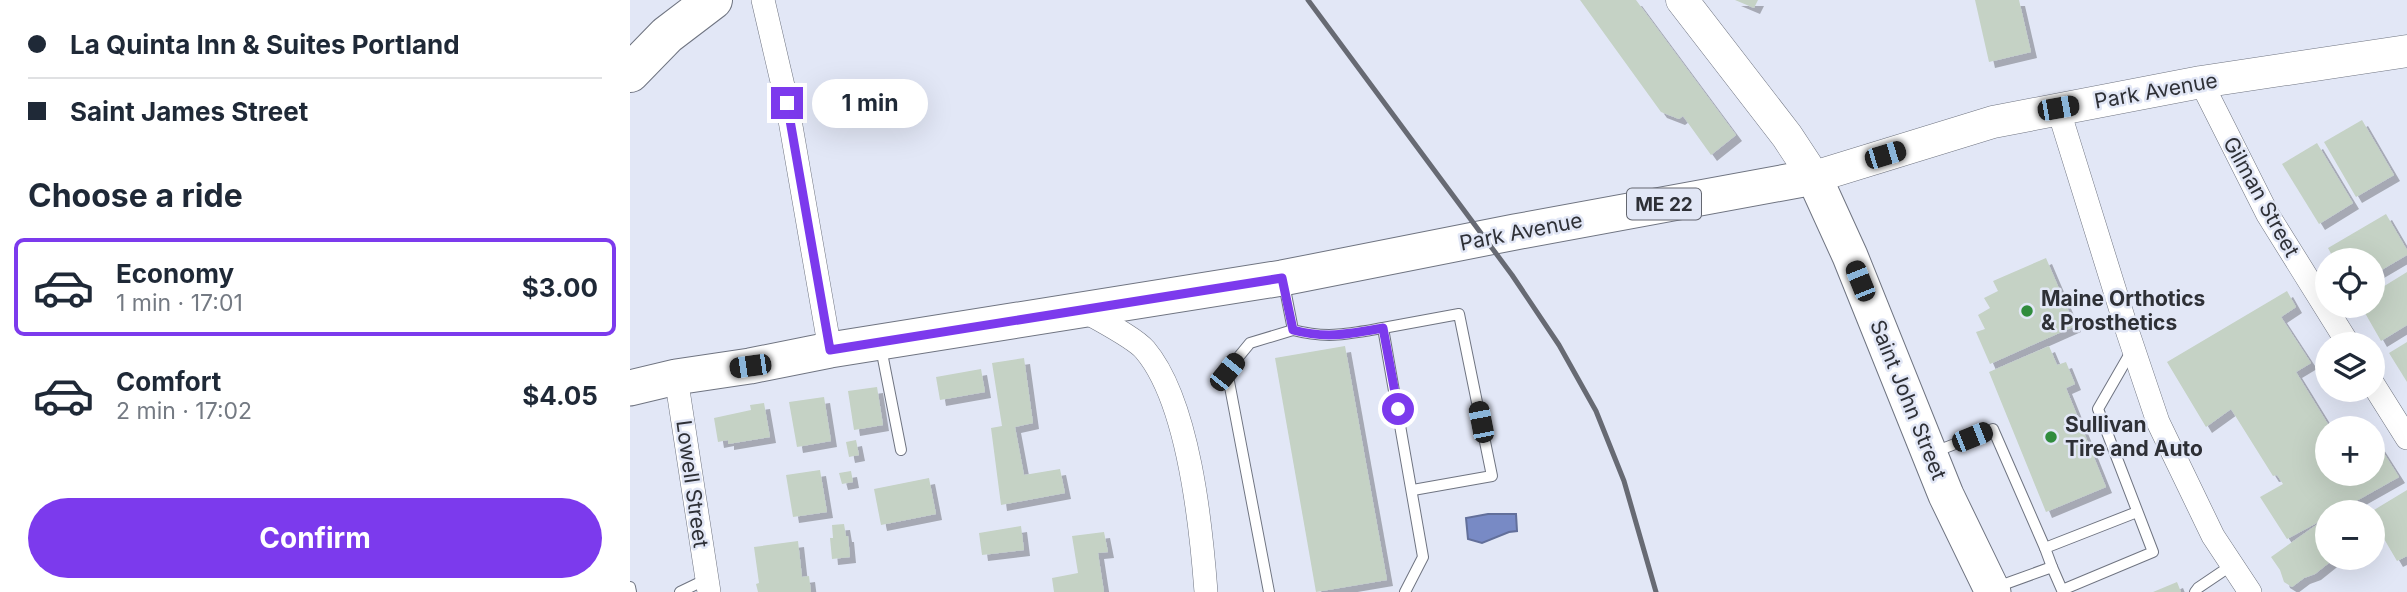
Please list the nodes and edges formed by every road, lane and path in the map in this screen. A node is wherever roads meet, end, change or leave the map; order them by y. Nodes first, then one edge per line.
1 (763, 0) edge
2 (1682, 0) edge
3 (708, 4) edge
4 (2407, 51) edge
5 (630, 74) edge
6 (2201, 82) junction
7 (2058, 108) junction
8 (1814, 177) junction
9 (1282, 278) junction
10 (1081, 309) junction
11 (1383, 328) junction
12 (1293, 330) junction
13 (2341, 332) edge
14 (880, 342) junction
15 (2133, 348) junction
16 (830, 350) junction
17 (676, 377) junction
18 (630, 388) edge
19 (2384, 402) edge
20 (2407, 438) edge
21 (901, 450) dead end
22 (1930, 454) junction
23 (1412, 490) junction
24 (2137, 512) junction
25 (2045, 548) junction
26 (2232, 565) junction
27 (2052, 567) junction
28 (708, 586) edge
29 (630, 587) edge
30 (1992, 591) edge
31 (631, 592) edge
32 (680, 592) edge
33 (1206, 592) edge
34 (1269, 592) edge
35 (1405, 592) edge
36 (2195, 592) edge
37 (2250, 592) edge

1 - 16 street
2 - 8 main road, Saint John Street
3 - 5 highway
4 - 6 main road, Park Avenue / ME 22
6 - 7 main road, Park Avenue / ME 22
6 - 13 street, Gilman Street
7 - 8 main road, Park Avenue / ME 22
7 - 15 street
8 - 9 main road, Park Avenue / ME 22
8 - 22 main road, Saint John Street
9 - 10 main road, Park Avenue / ME 22
9 - 12 lane
10 - 14 main road, Park Avenue / ME 22
10 - 33 street
11 - 12 lane
11 - 23 lane
11 - 23 lane
12 - 34 lane
14 - 16 main road, Park Avenue / ME 22
14 - 21 lane
15 - 24 lane
15 - 26 street
16 - 17 main road, Park Avenue / ME 22
17 - 18 main road, Park Avenue / ME 22
17 - 28 street, Lowell Street
19 - 20 street
22 - 25 lane
22 - 30 main road, Saint John Street
23 - 35 lane
24 - 25 lane
24 - 27 lane
25 - 27 lane
26 - 36 lane
26 - 37 street
27 - 30 lane
28 - 32 lane
29 - 31 lane

